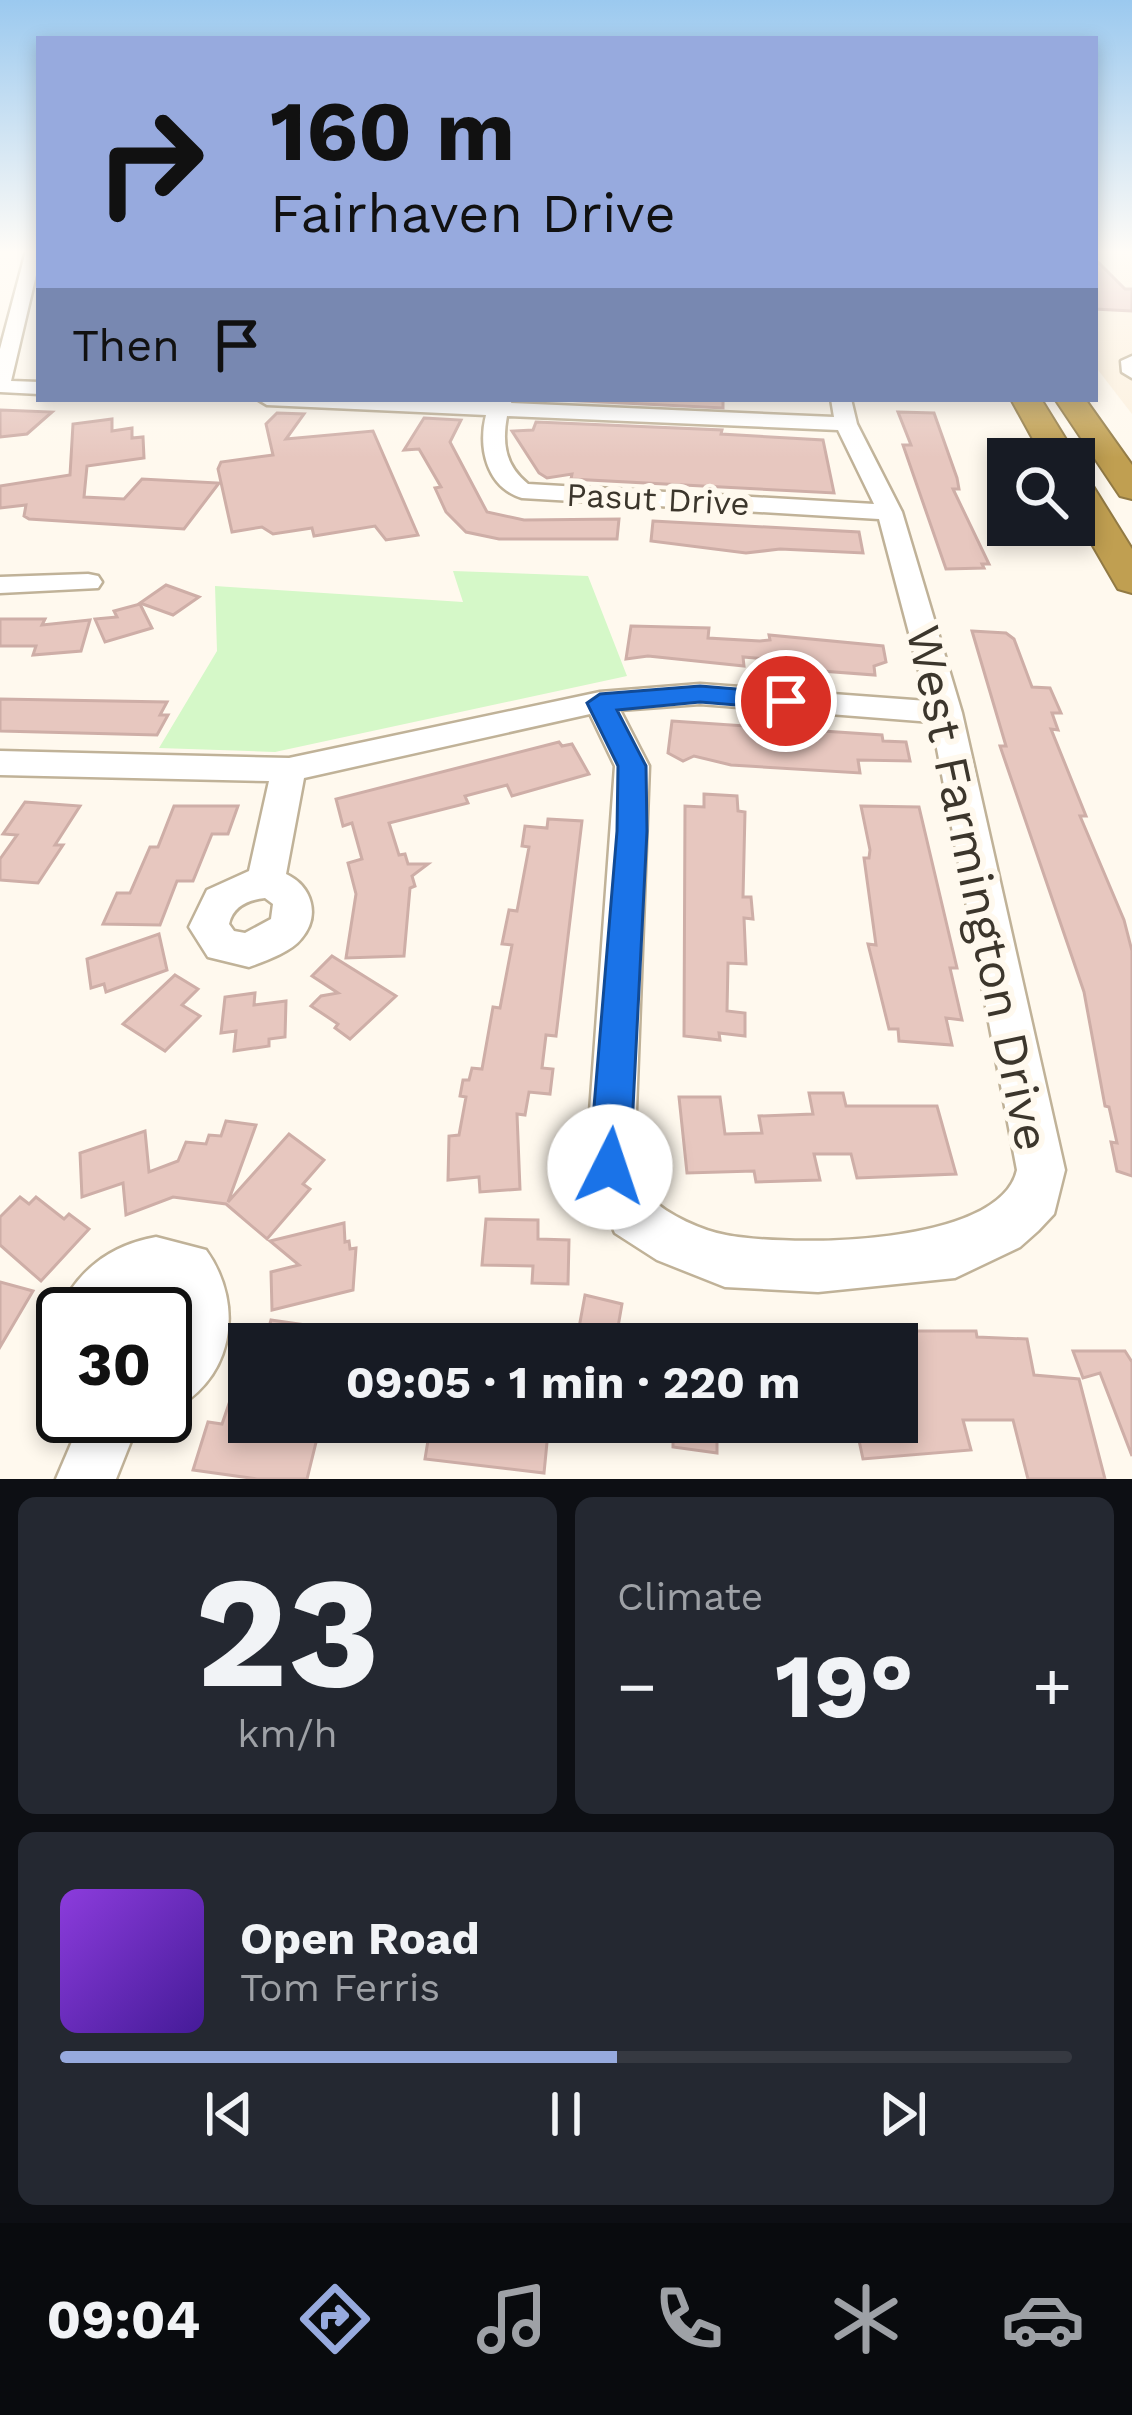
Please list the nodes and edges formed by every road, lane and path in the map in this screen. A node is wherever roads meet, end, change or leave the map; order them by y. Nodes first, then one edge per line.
1 (22, 320) edge
2 (1131, 361) edge
3 (1132, 372) edge
4 (0, 386) edge
5 (36, 388) edge
6 (393, 402) edge
7 (842, 402) edge
8 (1028, 402) edge
9 (1072, 402) edge
10 (500, 404) edge
11 (846, 424) junction
12 (1048, 438) edge
13 (1132, 489) edge
14 (890, 512) junction
15 (1095, 518) edge
16 (1132, 581) edge
17 (88, 582) dead end
18 (0, 585) edge
19 (600, 703) junction
20 (946, 713) junction
21 (0, 763) edge
22 (289, 770) junction
23 (265, 883) dead end
24 (106, 1287) edge
25 (192, 1350) edge
26 (101, 1443) edge
27 (86, 1479) edge

1 - 4 street
2 - 3 street
4 - 5 street
6 - 10 street
7 - 11 street, West Farmington Drive
8 - 12 highway
9 - 13 highway
10 - 11 street
10 - 14 street, Pasut Drive
11 - 14 street, West Farmington Drive
14 - 20 street, West Farmington Drive
15 - 16 highway
17 - 18 street
19 - 20 street
19 - 20 street, West Farmington Drive
19 - 22 street
21 - 22 street
22 - 23 street
24 - 25 street
26 - 27 street

